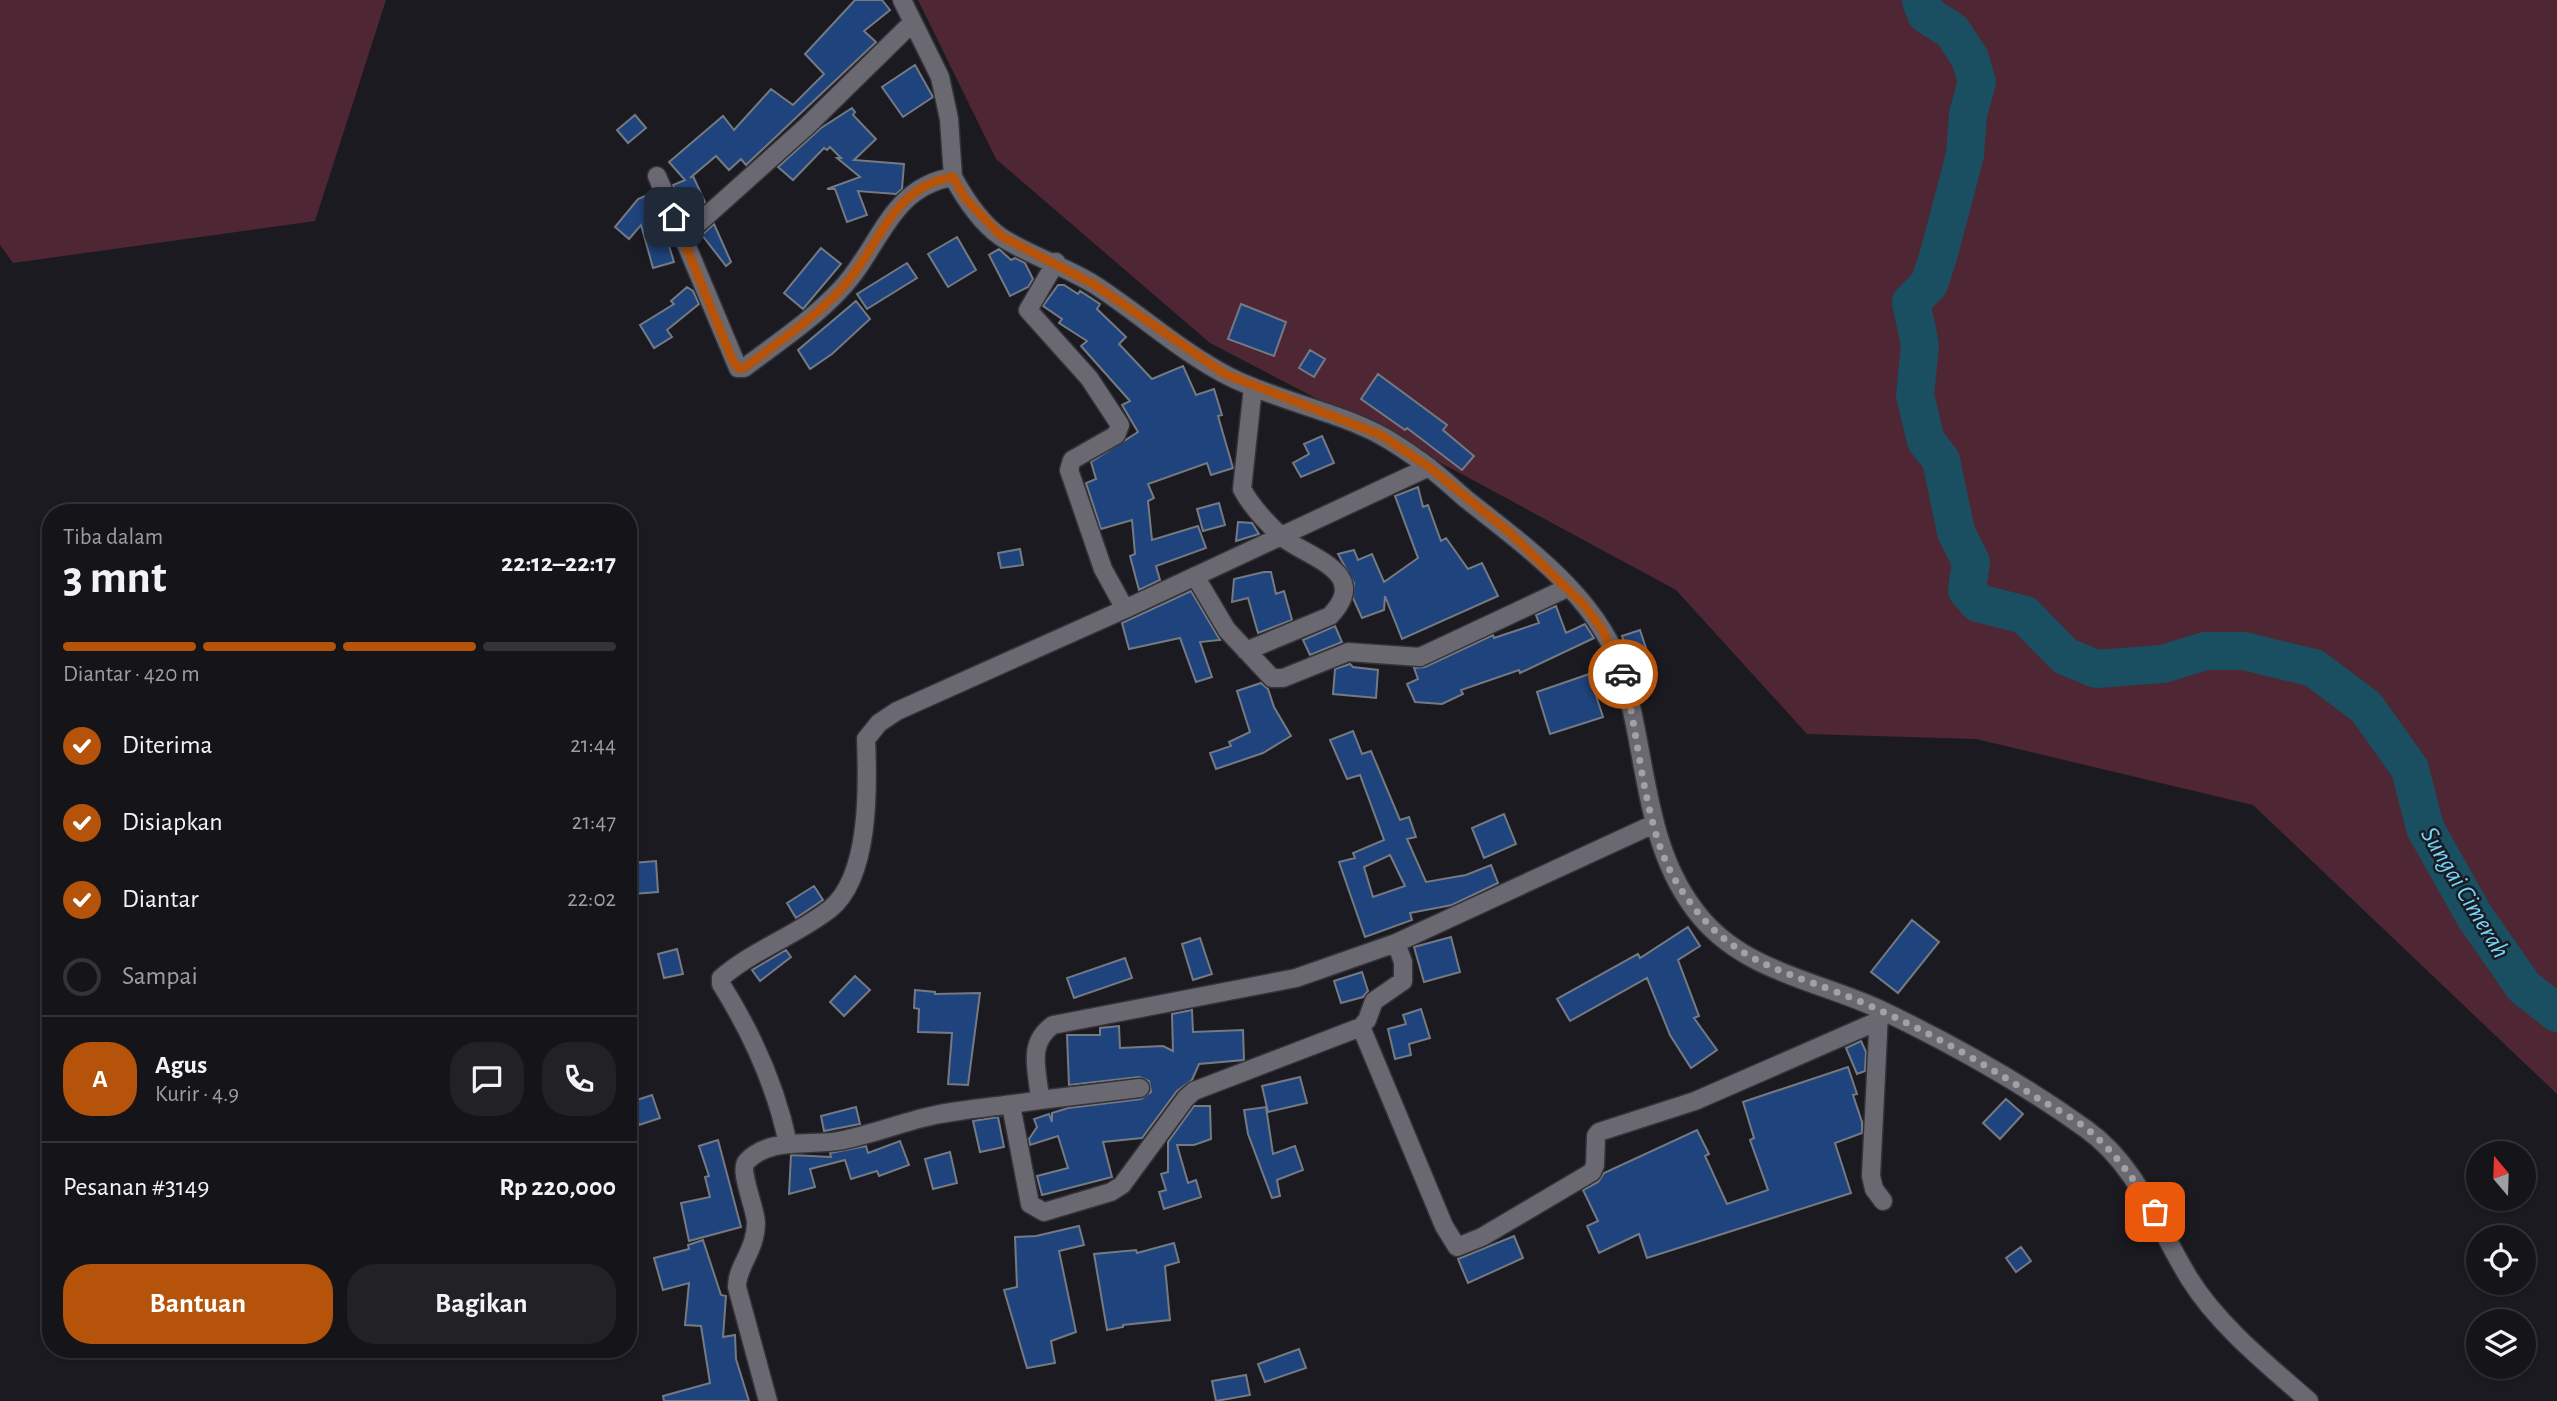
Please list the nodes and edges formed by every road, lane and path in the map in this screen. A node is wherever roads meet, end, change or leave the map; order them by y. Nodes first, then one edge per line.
1 (902, 0) edge
2 (913, 22) junction
3 (657, 176) dead end
4 (953, 177) junction
5 (683, 237) junction
6 (1056, 262) junction
7 (1253, 387) junction
8 (1429, 467) junction
9 (1283, 537) junction
10 (1195, 576) junction
11 (1567, 588) junction
12 (1125, 608) junction
13 (1246, 651) junction
14 (1654, 824) junction
15 (1396, 943) junction
16 (1879, 1015) junction
17 (1361, 1027) junction
18 (1140, 1088) dead end
19 (1041, 1100) junction
20 (1011, 1105) junction
21 (788, 1144) junction
22 (1883, 1201) dead end
23 (768, 1401) edge
24 (2309, 1401) edge

1 - 2 street
2 - 4 street
2 - 5 street
3 - 5 street
4 - 5 street
4 - 6 street
6 - 7 street
6 - 12 street
7 - 8 street
7 - 9 street
8 - 9 street
8 - 11 street
9 - 10 street
9 - 13 street
10 - 12 street
10 - 13 street
11 - 13 street
11 - 14 street
12 - 21 street
14 - 15 street
14 - 16 street
15 - 17 street
15 - 19 street
16 - 17 street
16 - 22 street
16 - 24 street
17 - 20 street
18 - 19 street
19 - 20 street
20 - 21 street
21 - 23 street

